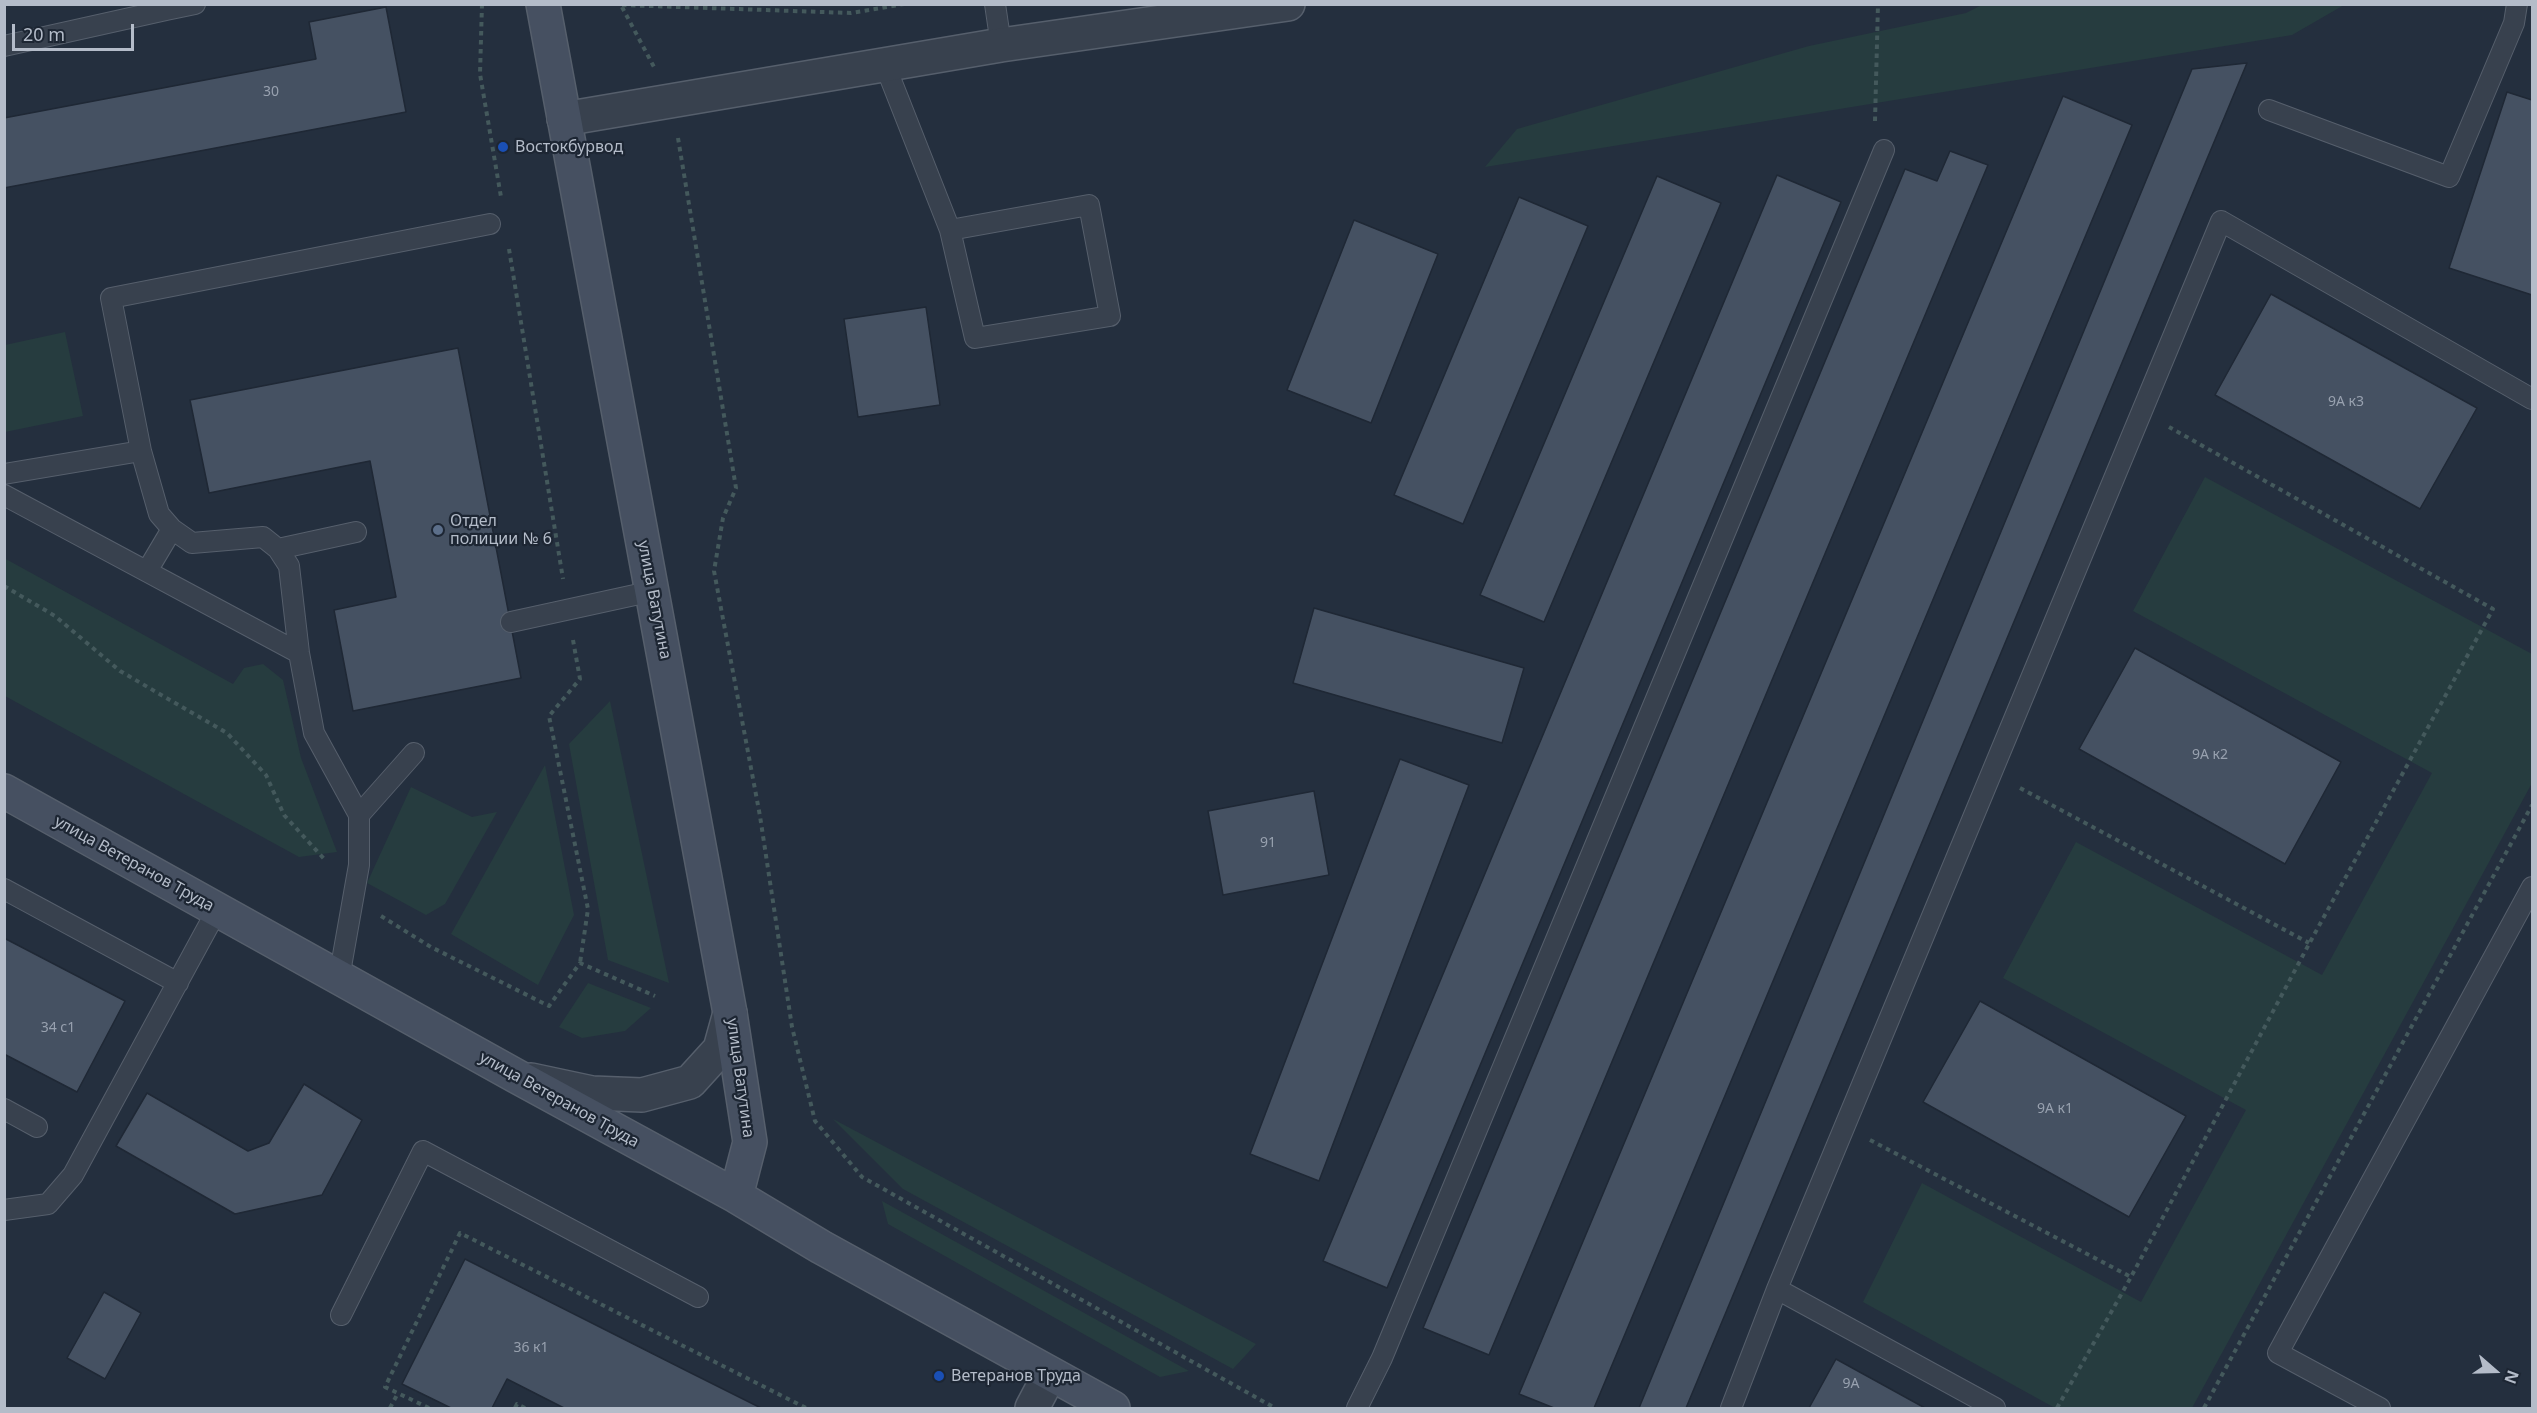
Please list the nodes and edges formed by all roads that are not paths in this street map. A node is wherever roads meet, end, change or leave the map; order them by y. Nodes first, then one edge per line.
1 (195, 4) edge
2 (543, 4) edge
3 (995, 4) edge
4 (1288, 4) edge
5 (2517, 4) edge
6 (165, 7) edge
7 (1001, 45) junction
8 (4, 46) edge
9 (885, 65) junction
10 (2269, 110) dead end
11 (564, 119) junction
12 (1884, 150) road end
13 (490, 224) dead end
14 (950, 230) junction
15 (2532, 399) edge
16 (141, 451) junction
17 (4, 474) edge
18 (4, 495) edge
19 (172, 529) junction
20 (356, 532) dead end
21 (278, 549) junction
22 (147, 571) junction
23 (653, 591) junction
24 (511, 622) dead end
25 (299, 653) junction
26 (414, 753) dead end
27 (4, 791) edge
28 (359, 815) junction
29 (2532, 887) edge
30 (4, 889) edge
31 (217, 910) junction
32 (339, 978) junction
33 (178, 983) junction
34 (730, 1013) junction
35 (516, 1076) junction
36 (4, 1109) edge
37 (37, 1126) dead end
38 (736, 1196) junction
39 (4, 1210) edge
40 (1777, 1289) junction
41 (698, 1297) dead end
42 (341, 1315) dead end
43 (1050, 1374) junction
44 (1032, 1408) edge
45 (1113, 1408) edge
46 (1357, 1408) edge
47 (1731, 1408) edge
48 (1995, 1408) edge
49 (2380, 1408) edge

1 - 6 lane
2 - 11 main road, улица Ватутина
3 - 7 lane
4 - 7 street
5 - 10 lane
6 - 8 lane
7 - 9 street
9 - 11 street
9 - 14 lane
11 - 23 main road, улица Ватутина
12 - 46 lane
13 - 16 lane
14 - 14 lane
15 - 40 lane
16 - 17 lane
16 - 19 lane
18 - 22 lane
19 - 21 lane
19 - 22 lane
20 - 21 lane
21 - 25 lane
22 - 25 lane
23 - 24 lane
23 - 34 main road, улица Ватутина
25 - 28 lane
26 - 28 lane
27 - 31 main road, улица Ветеранов Труда
28 - 32 lane
29 - 49 lane
30 - 33 lane
31 - 32 main road, улица Ветеранов Труда
31 - 33 lane
32 - 35 main road, улица Ветеранов Труда
33 - 39 lane
34 - 35 street
34 - 38 main road, улица Ватутина
35 - 38 main road, улица Ветеранов Труда
36 - 37 lane
38 - 43 main road, улица Ветеранов Труда
40 - 47 lane
40 - 48 lane
41 - 42 lane
43 - 44 street
43 - 45 main road, улица Ветеранов Труда

